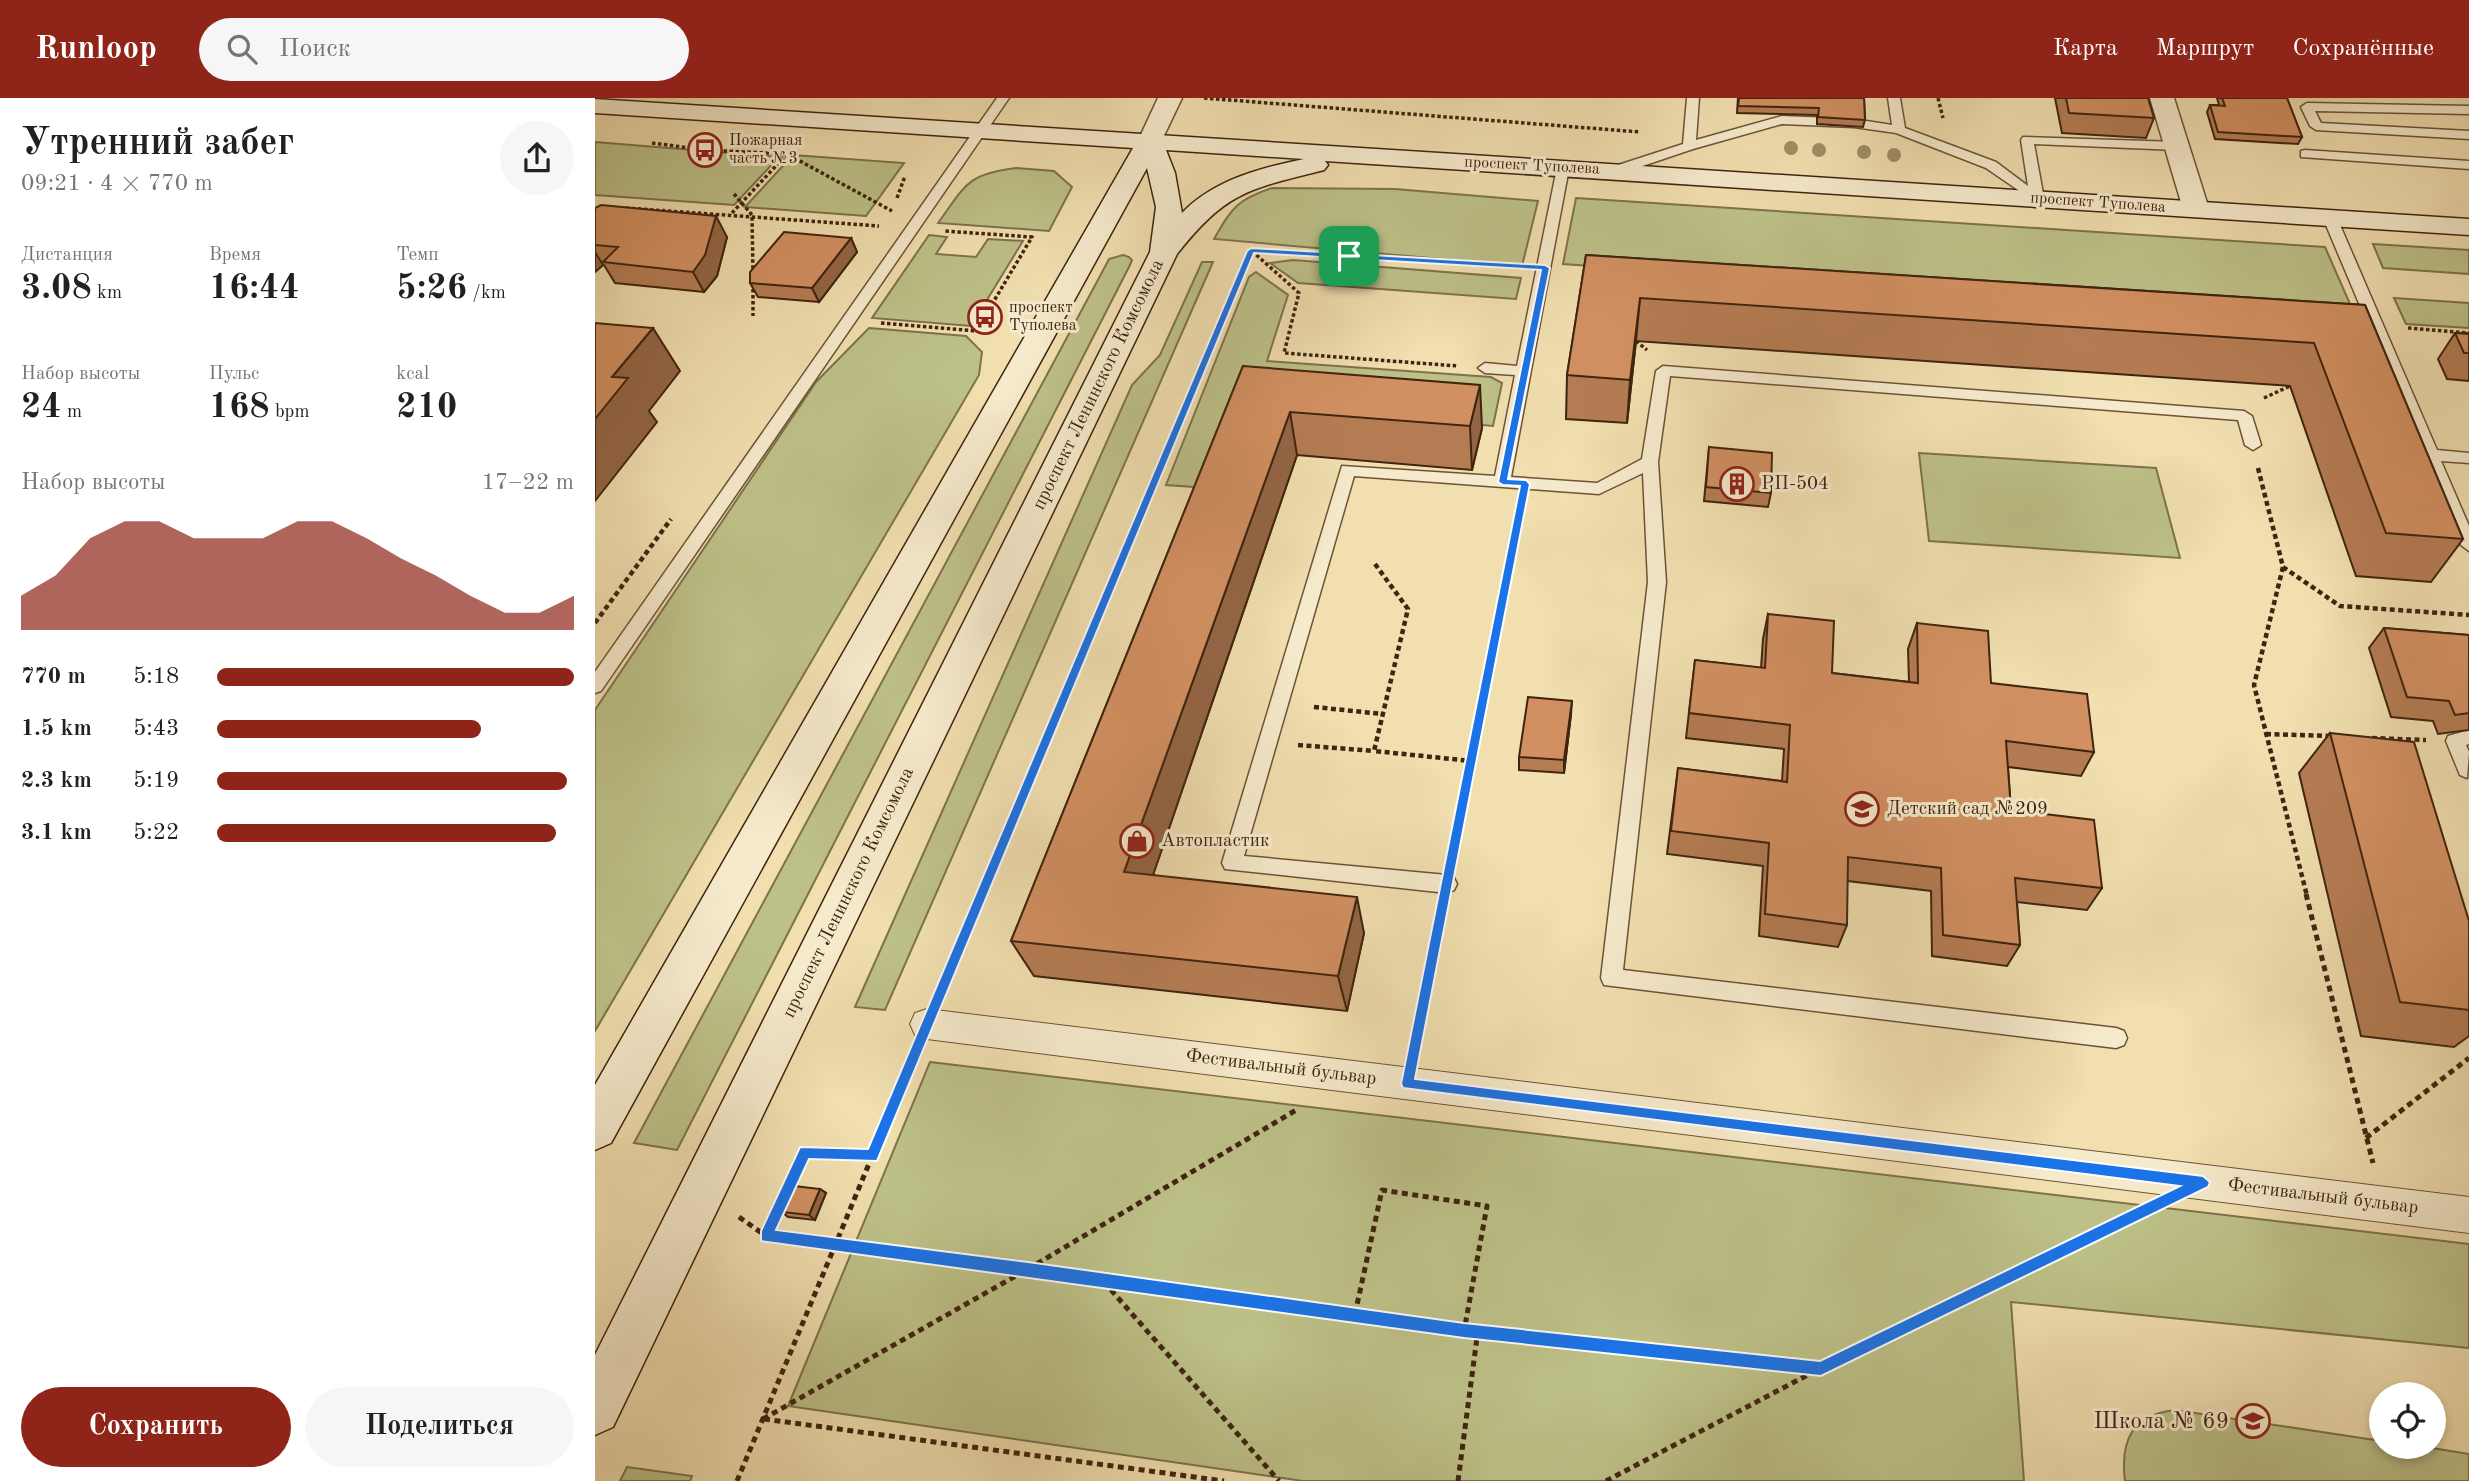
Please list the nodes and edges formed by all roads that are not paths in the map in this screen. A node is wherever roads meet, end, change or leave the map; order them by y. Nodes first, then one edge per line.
1 (1003, 98) edge
2 (1170, 98) edge
3 (1693, 98) edge
4 (1894, 98) edge
5 (2161, 98) edge
6 (595, 106) edge
7 (2469, 110) edge
8 (1899, 130) junction
9 (981, 131) junction
10 (2469, 135) edge
11 (1150, 141) junction
12 (1689, 142) junction
13 (2177, 146) junction
14 (2305, 154) dead end
15 (1394, 158) junction
16 (2469, 165) edge
17 (1563, 168) junction
18 (1613, 172) junction
19 (2037, 199) junction
20 (2196, 209) junction
21 (2330, 218) junction
22 (2469, 227) edge
23 (1164, 252) junction
24 (1485, 368) road end
25 (1524, 371) junction
26 (2253, 445) dead end
27 (2431, 455) junction
28 (2469, 458) edge
29 (1650, 462) junction
30 (1503, 482) junction
31 (2469, 544) edge
32 (595, 686) edge
33 (2462, 739) edge
34 (2467, 770) dead end
35 (1447, 884) road end
36 (927, 1024) road end
37 (2116, 1038) dead end
38 (595, 1128) edge
39 (2469, 1215) edge
40 (595, 1409) edge

1 - 9 lane
2 - 11 main road
3 - 12 lane
4 - 8 lane
5 - 13 main road
6 - 9 main road, проспект Туполева
7 - 10 lane
8 - 12 lane
8 - 19 lane
9 - 11 main road, проспект Туполева
9 - 32 lane
11 - 15 main road, проспект Туполева
11 - 23 main road, проспект Ленинского Комсомола
11 - 38 main road
12 - 18 lane
13 - 19 lane
13 - 20 main road
14 - 16 lane
15 - 17 main road, проспект Туполева
15 - 23 main road
17 - 18 main road, проспект Туполева
17 - 25 lane
18 - 19 main road, проспект Туполева
19 - 20 main road, проспект Туполева
20 - 21 main road, проспект Туполева
21 - 22 main road, проспект Туполева
21 - 27 lane
23 - 40 main road, проспект Ленинского Комсомола
24 - 25 lane
25 - 30 lane
26 - 29 lane
27 - 28 lane
27 - 31 lane
29 - 30 lane
29 - 37 lane
30 - 35 lane
33 - 34 lane
36 - 39 street, Фестивальный бульвар

